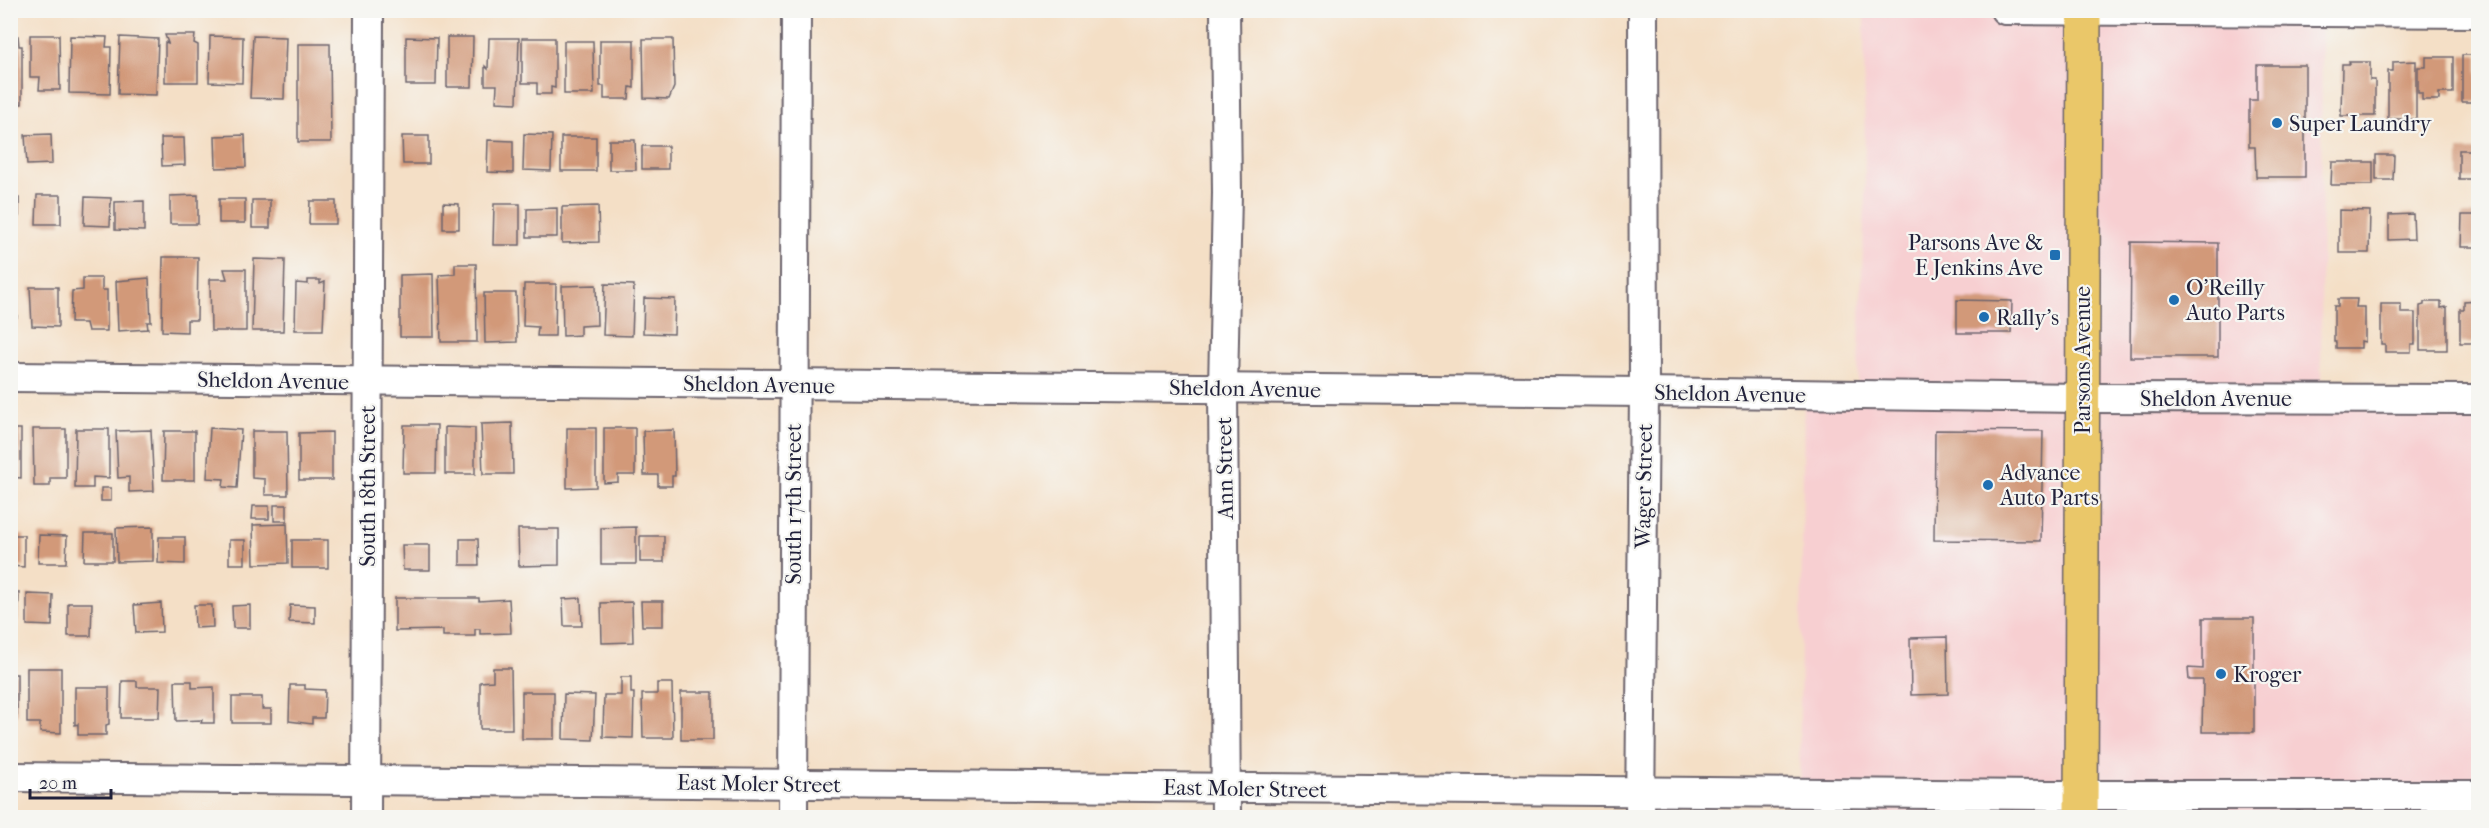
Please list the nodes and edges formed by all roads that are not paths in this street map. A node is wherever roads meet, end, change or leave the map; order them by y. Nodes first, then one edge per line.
1 (369, 10) edge
2 (796, 10) edge
3 (1225, 10) edge
4 (1643, 10) edge
5 (2005, 10) edge
6 (2084, 11) edge
7 (2478, 13) edge
8 (10, 377) edge
9 (368, 380) junction
10 (793, 384) junction
11 (1223, 388) junction
12 (1644, 392) junction
13 (2082, 398) junction
14 (2478, 399) edge
15 (10, 777) edge
16 (366, 779) junction
17 (793, 783) junction
18 (1226, 787) junction
19 (2478, 795) edge
20 (1640, 804) edge
21 (2081, 806) edge
22 (366, 818) edge
23 (793, 818) edge
24 (1226, 818) edge

1 - 9 street, South 18th Street
2 - 10 street, South 17th Street
3 - 11 street, Ann Street
4 - 12 street, Wager Street
5 - 6 street
6 - 7 street
6 - 13 main road, Parsons Avenue
8 - 9 street, Sheldon Avenue
9 - 10 street, Sheldon Avenue
9 - 16 street, South 18th Street
10 - 11 street, Sheldon Avenue
10 - 17 street, South 17th Street
11 - 12 street, Sheldon Avenue
11 - 18 street, Ann Street
12 - 13 street, Sheldon Avenue
12 - 20 street, Wager Street
13 - 14 street, Sheldon Avenue
13 - 21 main road, Parsons Avenue
15 - 16 street, East Moler Street
16 - 17 street, East Moler Street
16 - 22 street, South 18th Street
17 - 18 street, East Moler Street
17 - 23 street, South 17th Street
18 - 20 street, East Moler Street
18 - 24 street, Ann Street
19 - 21 street, East Moler Street
20 - 21 street, East Moler Street

